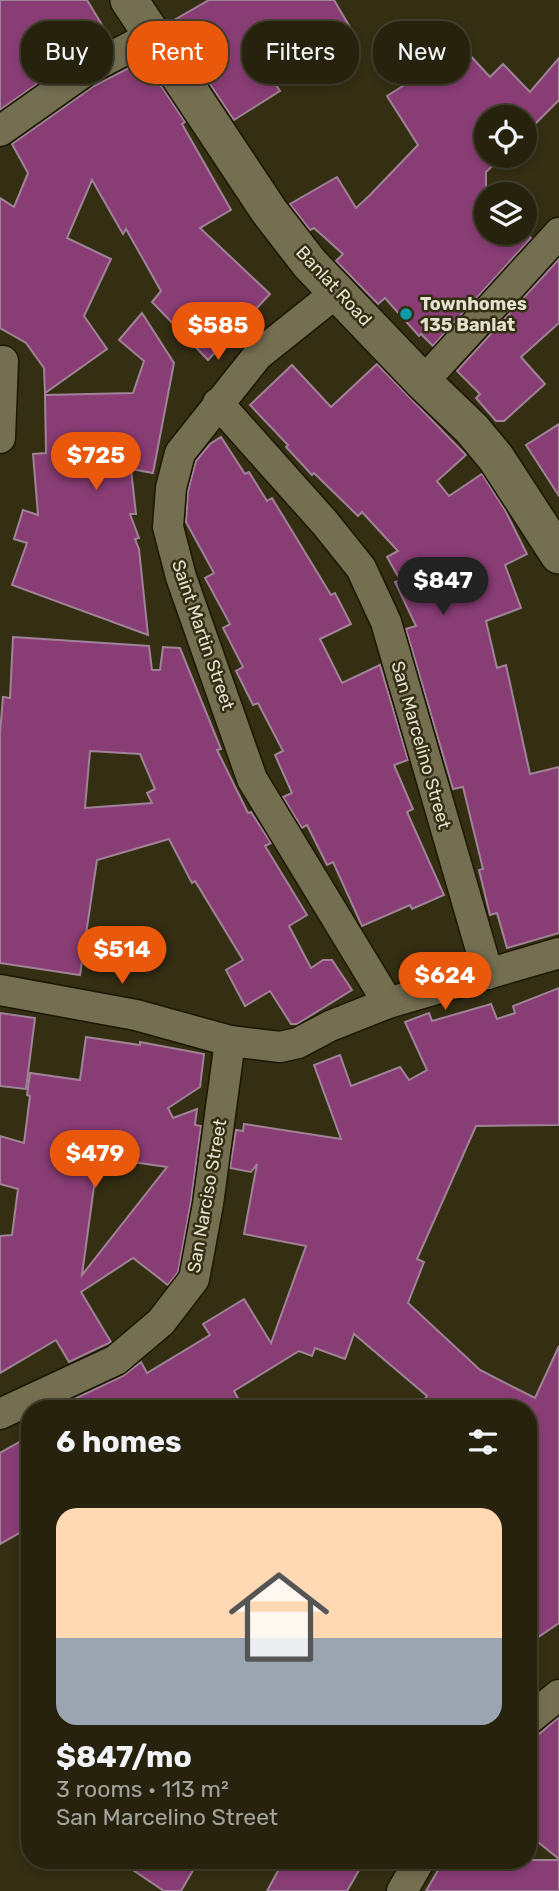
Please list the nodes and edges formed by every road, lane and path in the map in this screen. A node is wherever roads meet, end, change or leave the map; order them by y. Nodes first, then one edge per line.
1 (130, 0) edge
2 (144, 21) edge
3 (127, 49) edge
4 (185, 84) edge
5 (0, 131) edge
6 (559, 233) edge
7 (337, 292) junction
8 (3, 361) dead end
9 (423, 382) junction
10 (218, 403) junction
11 (0, 438) edge
12 (559, 555) edge
13 (559, 953) edge
14 (488, 974) junction
15 (0, 990) edge
16 (388, 1003) junction
17 (230, 1041) junction
18 (30, 1400) edge
19 (21, 1404) edge
20 (0, 1414) edge
21 (559, 1695) edge
22 (537, 1713) edge
23 (415, 1869) edge
24 (402, 1891) edge

1 - 2 street, Banlat Road
3 - 5 street
4 - 7 street, Banlat Road
6 - 9 street
7 - 9 street, Banlat Road
7 - 10 street, Saint Martin Street
8 - 11 street
9 - 12 street, Banlat Road
10 - 14 street, San Marcelino Street
10 - 16 street, Saint Martin Street
13 - 14 street
14 - 16 street
15 - 17 street
16 - 17 street
17 - 18 street, San Narciso Street
19 - 20 street, San Narciso Street
21 - 22 street
23 - 24 street

